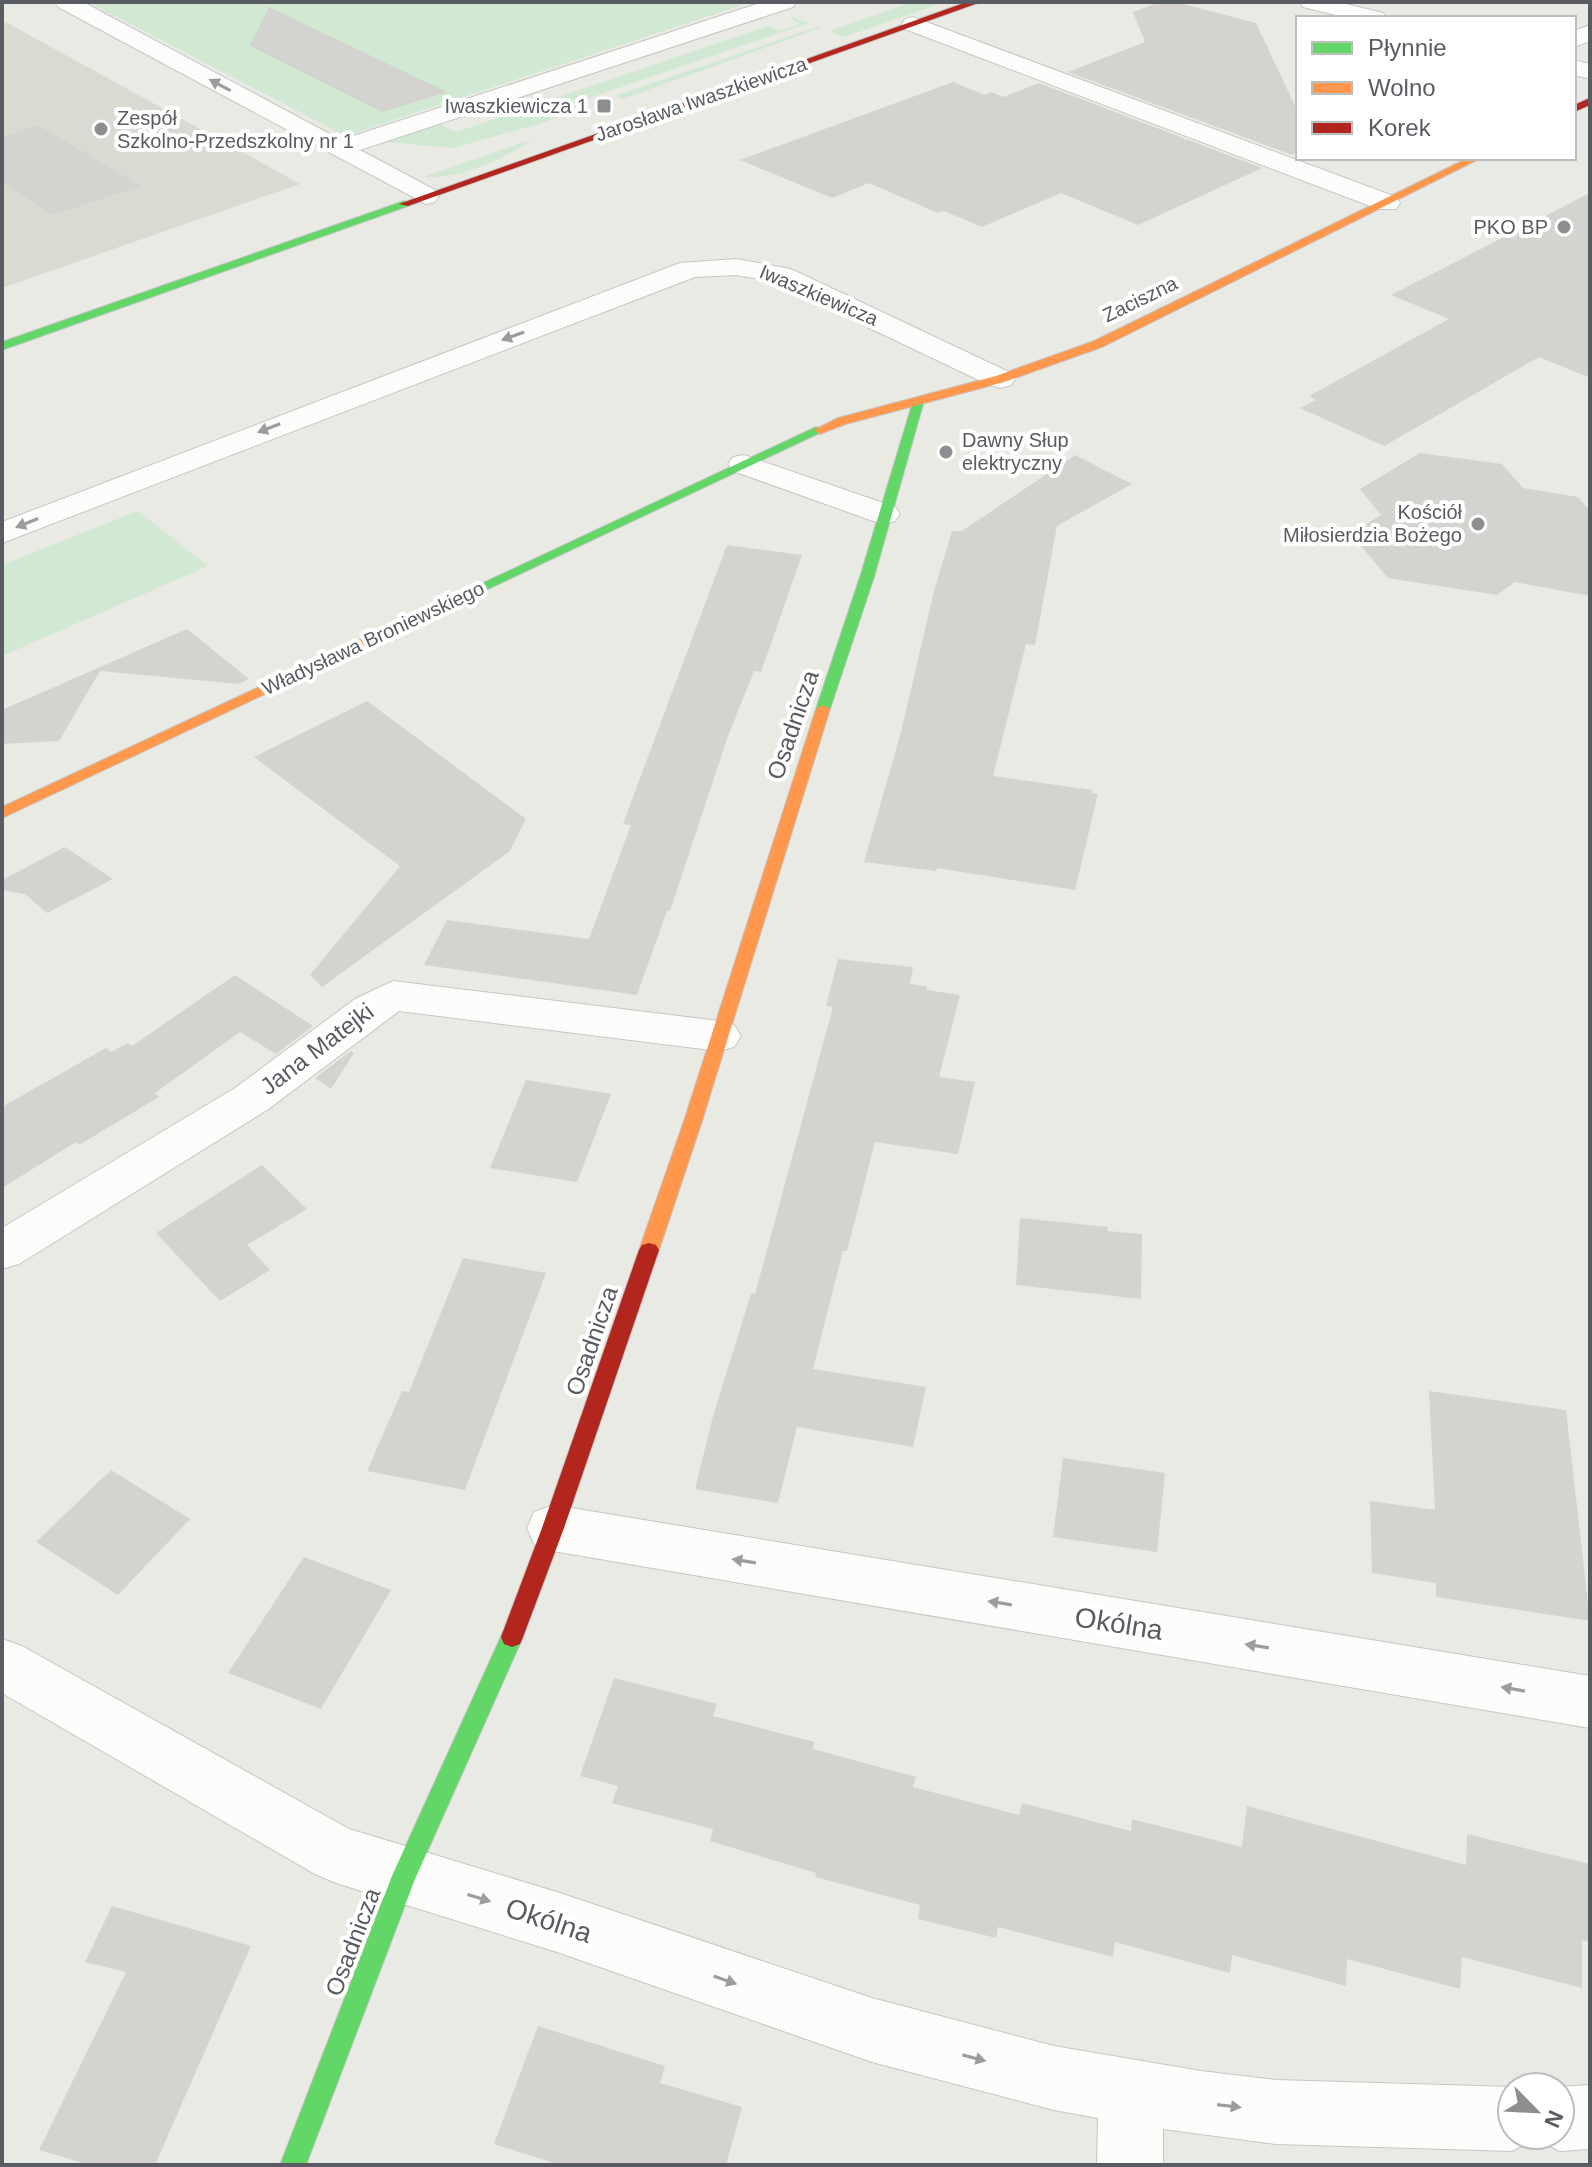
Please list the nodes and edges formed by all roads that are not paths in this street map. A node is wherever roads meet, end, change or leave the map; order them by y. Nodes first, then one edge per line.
1 (66, 2) edge
2 (785, 2) edge
3 (976, 2) edge
4 (1311, 2) edge
5 (1367, 16) edge
6 (913, 24) junction
7 (338, 149) junction
8 (1472, 160) edge
9 (426, 196) junction
10 (1387, 203) junction
11 (2, 346) edge
12 (1000, 379) junction
13 (918, 401) junction
14 (744, 464) junction
15 (884, 514) junction
16 (2, 533) edge
17 (2, 813) edge
18 (719, 1036) junction
19 (2, 1251) edge
20 (553, 1528) junction
21 (2, 1664) edge
22 (1590, 1702) edge
23 (404, 1876) junction
24 (1130, 2092) junction
25 (1496, 2119) edge
26 (293, 2165) edge
27 (1130, 2165) edge

7 -> 1 street
2 - 7 street
3 - 6 street, Jarosława Iwaszkiewicza
4 - 5 street
6 - 9 street, Jarosława Iwaszkiewicza
6 - 10 street
7 - 9 street
8 - 10 street, Zaciszna
9 - 11 street, Jarosława Iwaszkiewicza
10 - 12 street, Zaciszna
12 - 13 street, Zaciszna
12 -> 16 street, Iwaszkiewicza
13 - 14 street, Władysława Broniewskiego
13 - 15 street
14 - 15 street
14 - 17 street, Władysława Broniewskiego
15 - 18 street, Osadnicza
18 - 19 street, Jana Matejki
18 - 20 street, Osadnicza
22 -> 20 street, Okólna
20 - 23 street, Osadnicza
21 - 23 street, Okólna
23 -> 24 street, Okólna
23 - 26 street, Osadnicza
24 -> 25 street, Okólna
24 - 27 street

